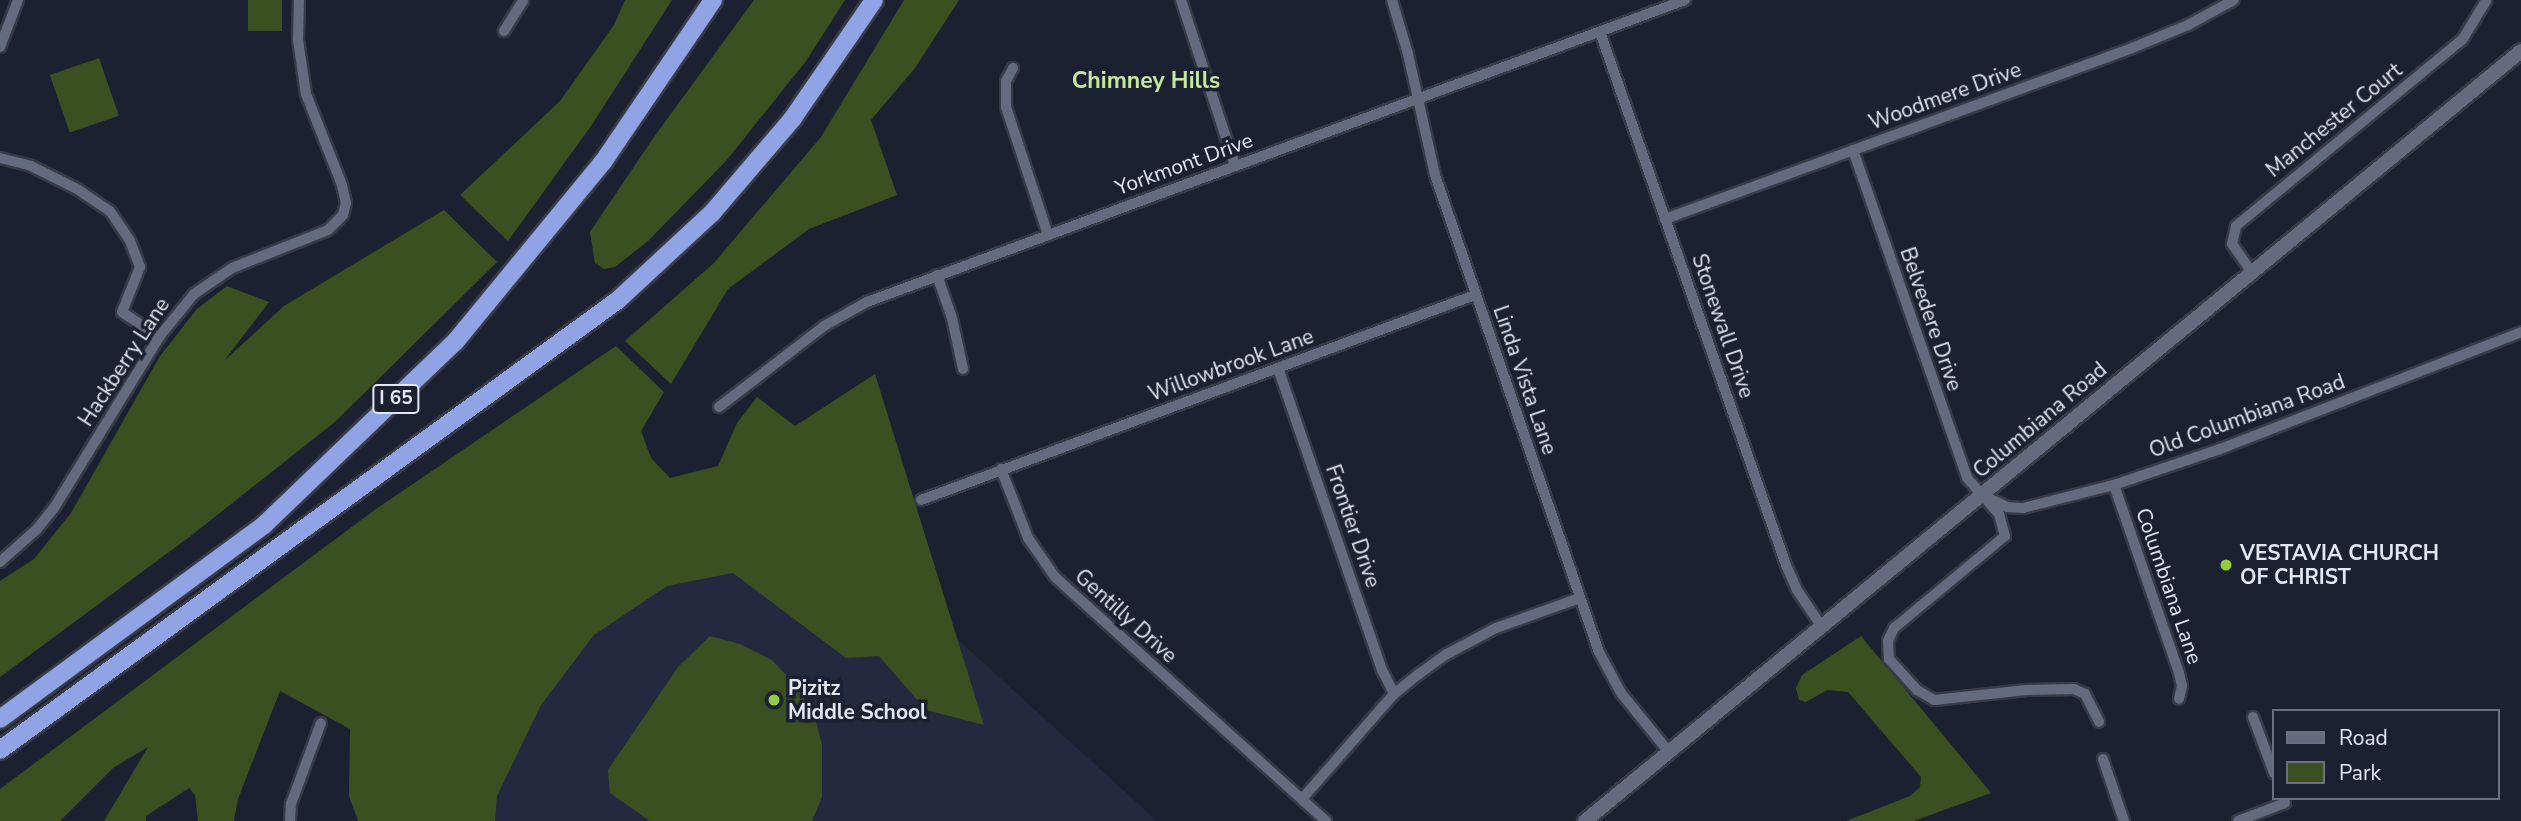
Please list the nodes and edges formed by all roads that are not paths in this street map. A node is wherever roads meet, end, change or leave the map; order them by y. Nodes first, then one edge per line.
1 (18, 0) edge
2 (299, 0) edge
3 (523, 0) edge
4 (713, 0) edge
5 (874, 0) edge
6 (1181, 0) edge
7 (1392, 0) edge
8 (1685, 0) edge
9 (2234, 0) edge
10 (2486, 1) edge
11 (504, 32) dead end
12 (1600, 32) junction
13 (0, 47) edge
14 (2521, 51) edge
15 (1013, 68) dead end
16 (1417, 98) junction
17 (1853, 150) junction
18 (0, 158) edge
19 (1236, 165) junction
20 (1665, 219) junction
21 (1048, 235) junction
22 (2250, 271) junction
23 (937, 275) junction
24 (1475, 295) junction
25 (2521, 332) edge
26 (159, 337) junction
27 (1278, 368) junction
28 (963, 369) dead end
29 (719, 407) dead end
30 (1001, 469) junction
31 (2114, 485) junction
32 (1983, 495) junction
33 (921, 500) dead end
34 (0, 562) edge
35 (1580, 598) junction
36 (1822, 627) junction
37 (1394, 694) junction
38 (2179, 699) dead end
39 (2253, 717) dead end
40 (0, 719) edge
41 (2099, 722) dead end
42 (321, 723) dead end
43 (0, 750) edge
44 (1669, 752) junction
45 (2103, 759) dead end
46 (2272, 769) edge
47 (1302, 799) junction
48 (2284, 800) edge
49 (290, 821) edge
50 (1326, 821) edge
51 (1585, 821) edge
52 (2124, 821) edge
53 (2238, 821) edge

1 - 13 street
2 - 26 street, Hackberry Lane
3 - 11 street
4 - 40 highway, I 65
5 - 43 highway, I 65
6 - 19 street
7 - 16 street, Linda Vista Lane
8 - 12 street, Yorkmont Drive
9 - 17 street, Woodmere Drive
10 - 22 street, Manchester Court
12 - 16 street, Yorkmont Drive
12 - 20 street, Stonewall Drive
14 - 22 main road, Columbiana Road
15 - 21 street
16 - 19 street, Yorkmont Drive
16 - 24 street, Linda Vista Lane
17 - 20 street, Woodmere Drive
17 - 32 street, Belvedere Drive
18 - 26 street
19 - 21 street, Yorkmont Drive
20 - 36 street, Stonewall Drive
21 - 23 street, Yorkmont Drive
22 - 32 main road, Columbiana Road
23 - 28 street
23 - 29 street, Yorkmont Drive
24 - 27 street, Willowbrook Lane
24 - 35 street, Linda Vista Lane
25 - 31 street, Old Columbiana Road
26 - 34 street, Hackberry Lane
27 - 30 street, Willowbrook Lane
27 - 37 street, Frontier Drive
30 - 33 street
30 - 47 street, Gentilly Drive
31 - 32 street, Old Columbiana Road
31 - 38 street, Columbiana Lane
32 - 36 main road, Columbiana Road
32 - 41 street, Belvedere Drive
35 - 37 street
35 - 44 street, Linda Vista Lane
36 - 44 main road, Columbiana Road
37 - 47 street
39 - 46 street
42 - 49 street
44 - 51 main road, Columbiana Road
45 - 52 street
47 - 50 street, Gentilly Drive
48 - 53 street

